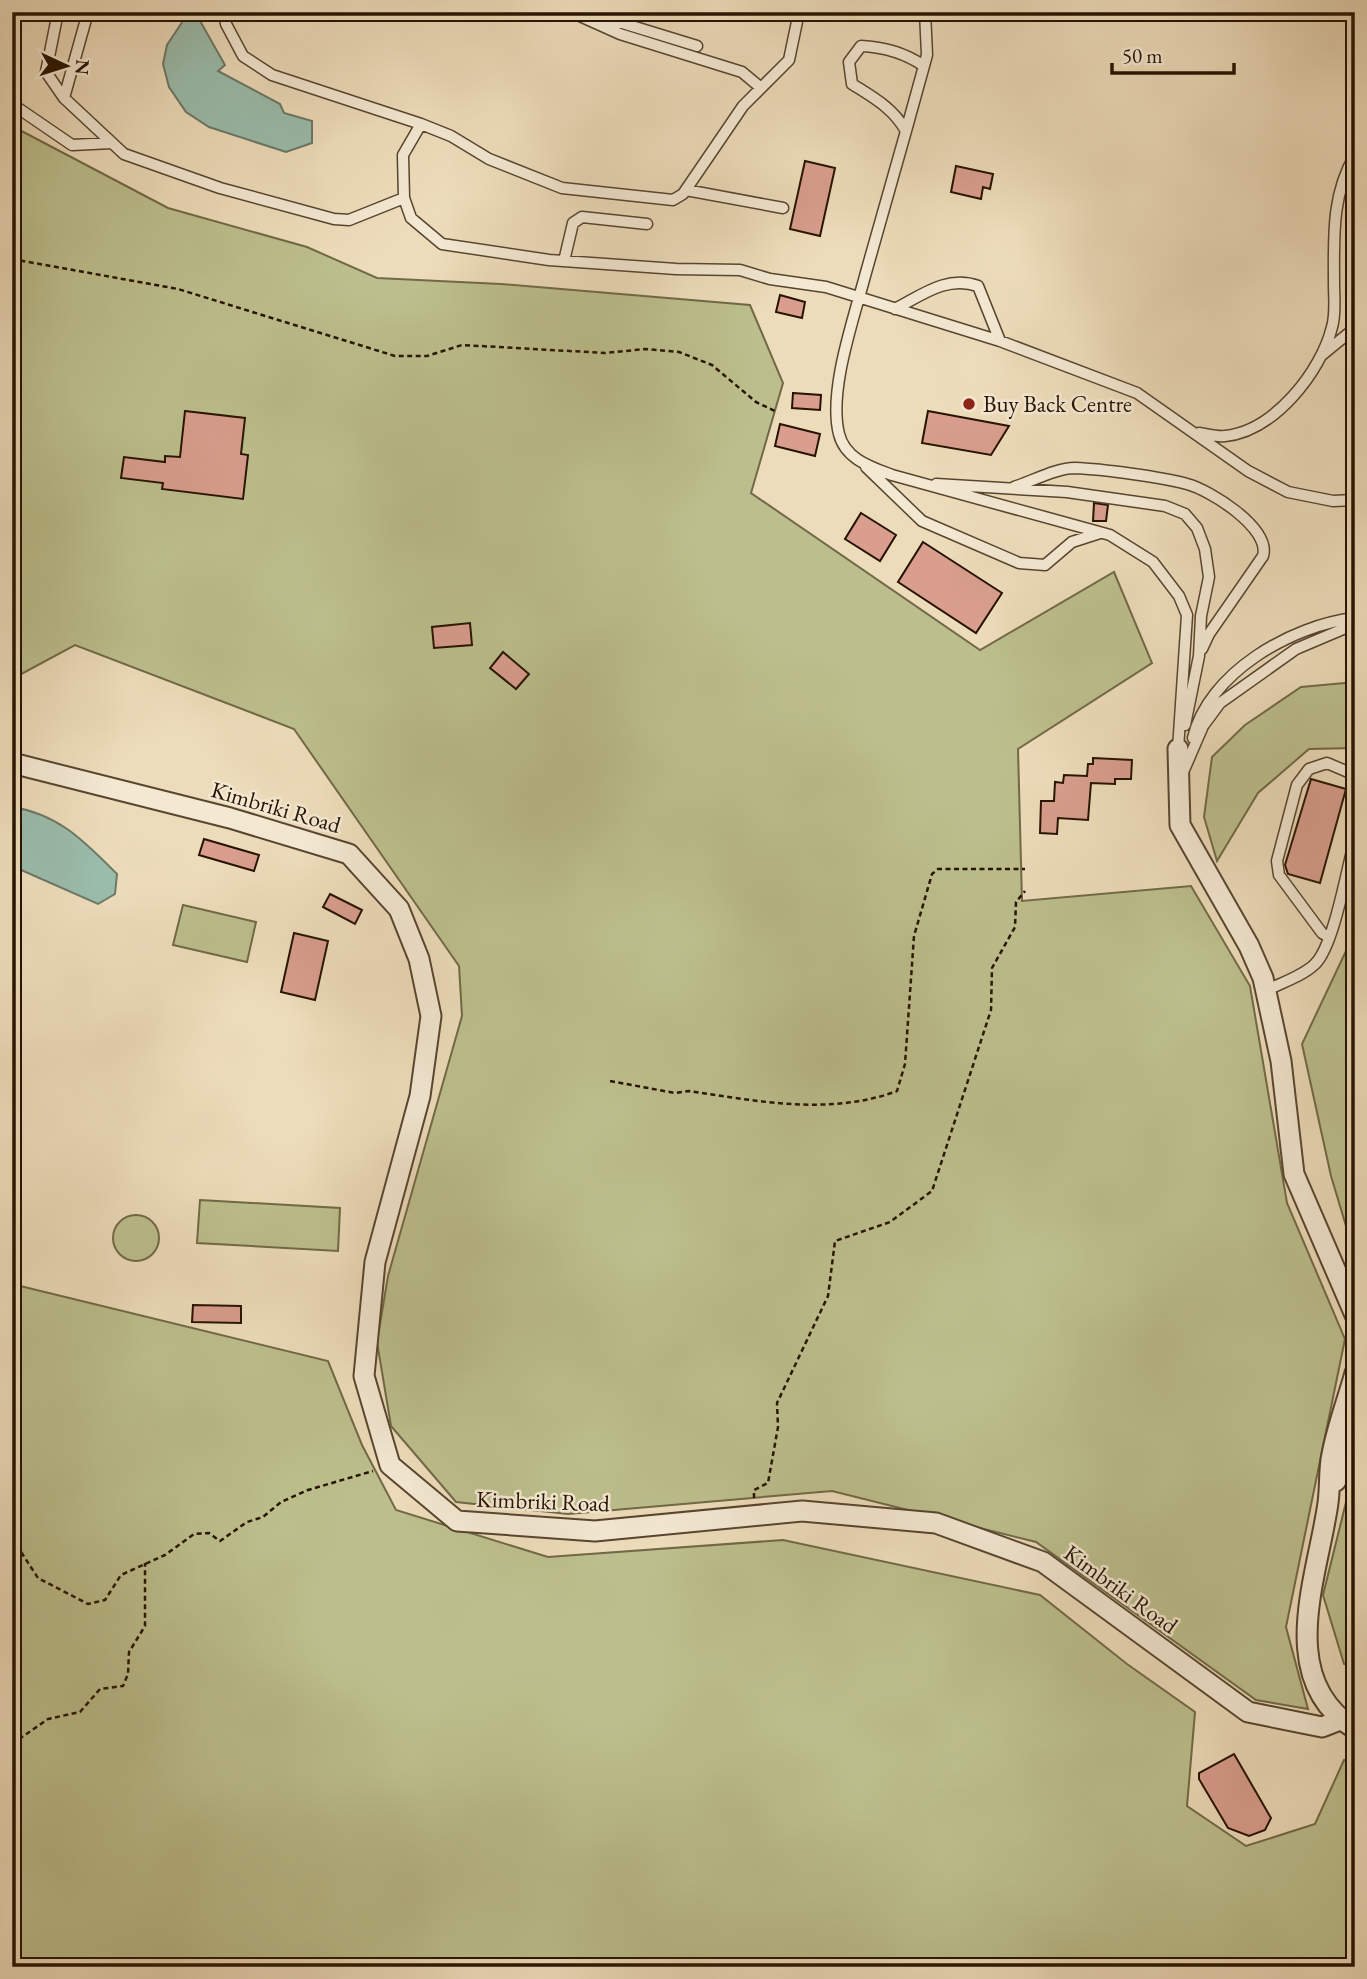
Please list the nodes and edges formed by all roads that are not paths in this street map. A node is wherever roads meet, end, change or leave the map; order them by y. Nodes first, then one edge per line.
1 (58, 12) edge
2 (88, 12) edge
3 (224, 12) edge
4 (571, 12) edge
5 (799, 12) edge
6 (925, 12) edge
7 (600, 23) junction
8 (697, 46) dead end
9 (924, 66) junction
10 (761, 88) junction
11 (64, 98) junction
12 (12, 104) edge
13 (421, 124) junction
14 (906, 131) junction
15 (112, 143) junction
16 (1355, 155) edge
17 (686, 190) junction
18 (404, 198) junction
19 (783, 208) dead end
20 (648, 224) dead end
21 (564, 261) junction
22 (859, 298) junction
23 (895, 309) junction
24 (1355, 328) edge
25 (1000, 341) junction
26 (1321, 356) junction
27 (1199, 433) junction
28 (862, 463) junction
29 (917, 483) junction
30 (1009, 489) junction
31 (1355, 500) edge
32 (1100, 532) junction
33 (1355, 618) edge
34 (1355, 624) edge
35 (1199, 656) junction
36 (1182, 756) junction
37 (12, 763) edge
38 (1355, 775) edge
39 (1355, 839) edge
40 (1329, 937) junction
41 (1266, 990) junction
42 (1355, 1315) edge
43 (1355, 1373) edge
44 (1355, 1430) edge
45 (1328, 1502) junction
46 (1347, 1725) edge

1 - 11 lane
2 - 11 lane
3 - 13 lane
4 - 7 lane
5 - 10 lane
6 - 9 lane
7 - 8 lane
7 - 10 lane
9 - 14 lane
9 - 14 lane
10 - 17 lane
11 - 15 lane
12 - 15 lane
13 - 17 lane
13 - 18 lane
14 - 22 lane
15 - 18 lane
16 - 26 lane
17 - 19 lane
18 - 21 lane
20 - 21 lane
21 - 22 lane
22 - 23 lane
22 - 28 lane
23 - 25 lane
23 - 25 lane
24 - 26 lane
25 - 27 lane
26 - 27 lane
27 - 31 lane
28 - 29 lane
28 - 32 lane
29 - 30 lane
29 - 32 lane
30 - 35 lane
30 - 35 lane
32 - 36 lane
33 - 36 lane
34 - 36 lane
35 - 36 lane
36 - 41 street
37 - 46 street, Kimbriki Road
38 - 40 lane
39 - 40 lane
40 - 41 lane
41 - 42 street
43 - 45 street
44 - 45 street
45 - 46 street

